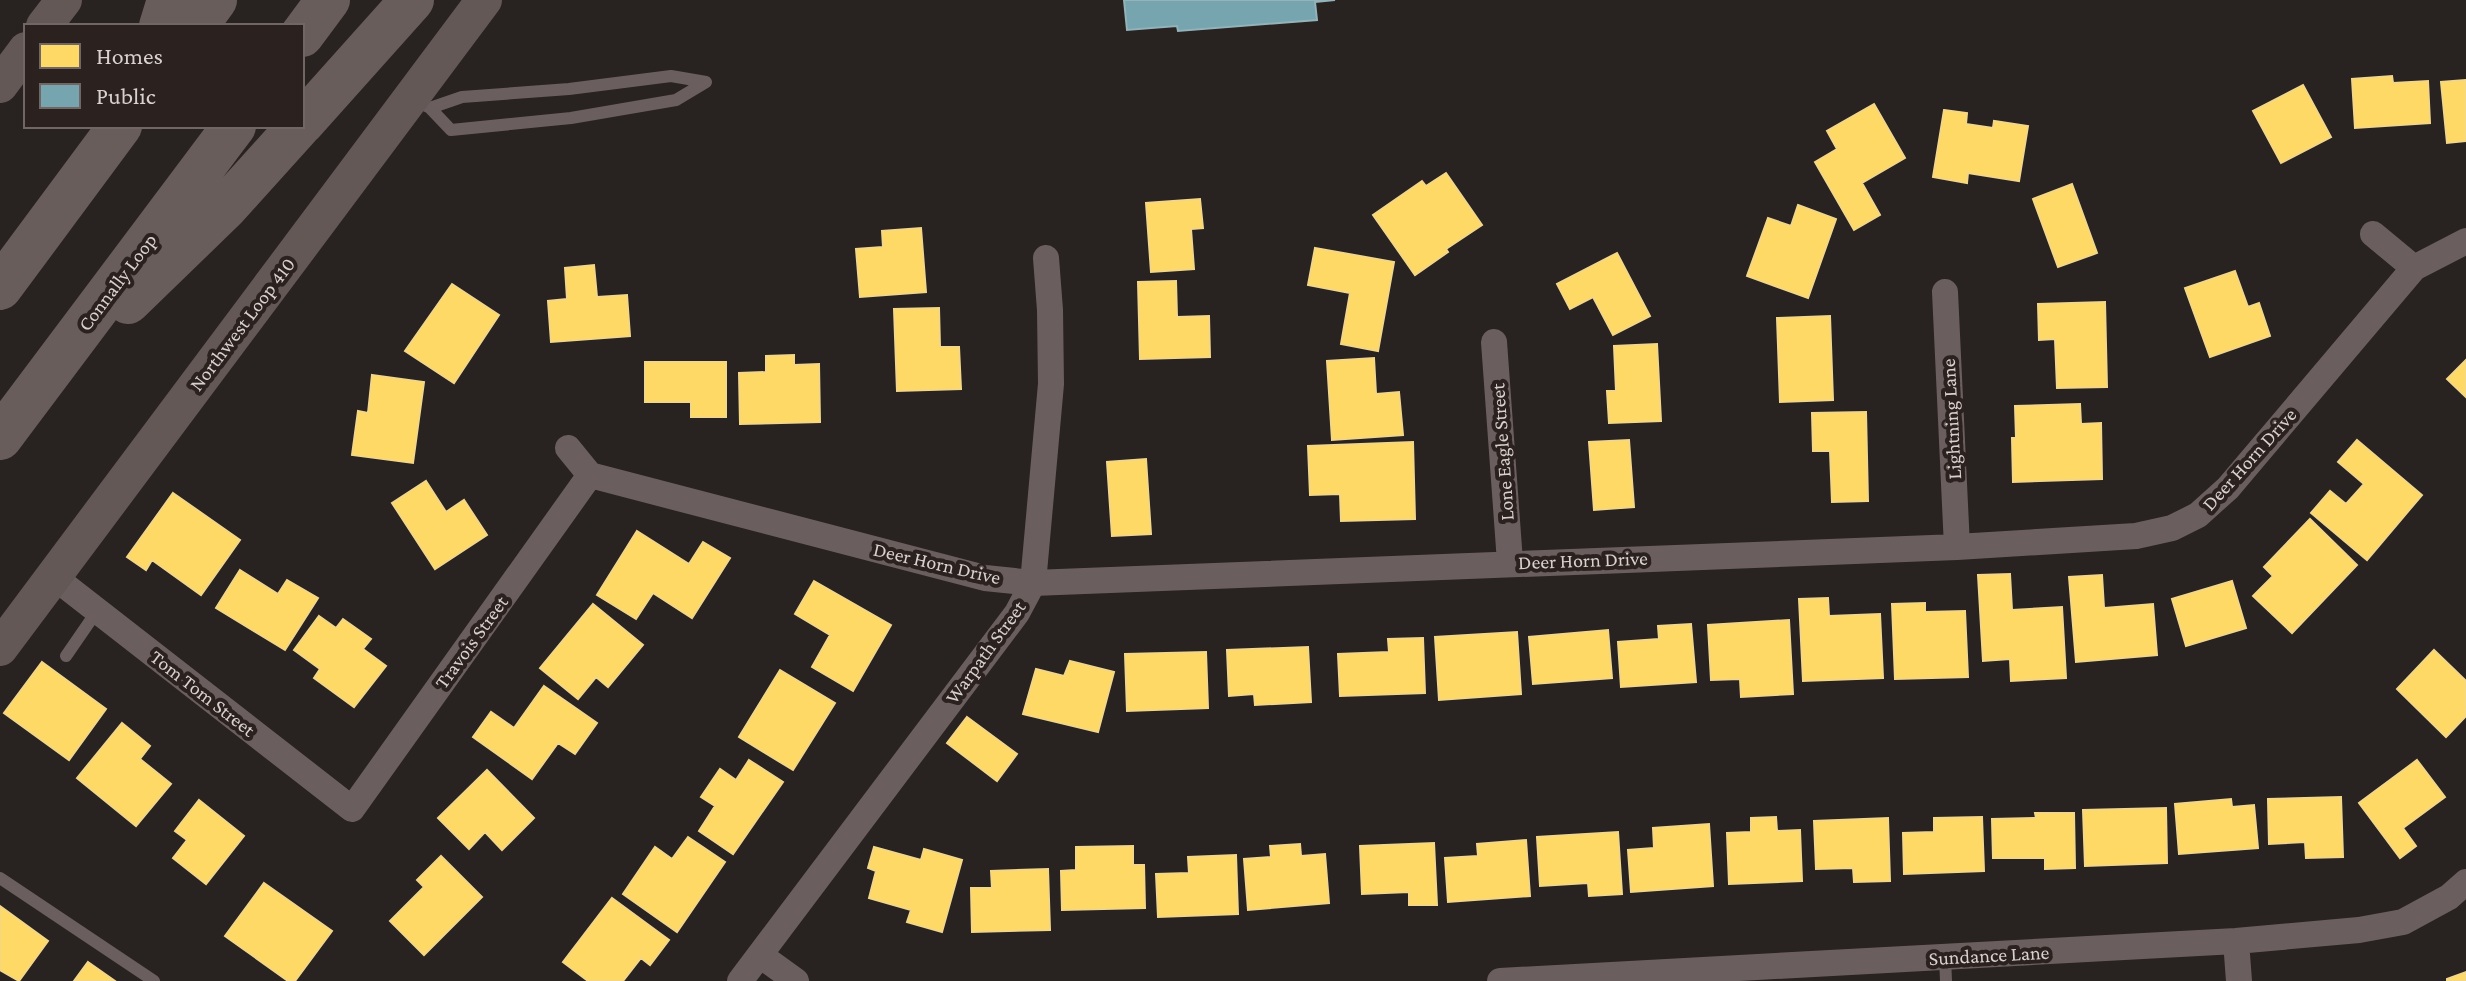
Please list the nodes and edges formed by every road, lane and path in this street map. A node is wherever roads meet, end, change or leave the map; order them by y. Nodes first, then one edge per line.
1 (64, 0) edge
2 (169, 0) edge
3 (215, 0) edge
4 (328, 0) edge
5 (412, 0) edge
6 (484, 0) edge
7 (46, 24) edge
8 (162, 24) edge
9 (197, 24) edge
10 (304, 32) edge
11 (24, 53) edge
12 (0, 85) edge
13 (421, 103) junction
14 (304, 121) edge
15 (119, 128) edge
16 (233, 128) edge
17 (297, 128) edge
18 (2373, 234) dead end
19 (2466, 241) edge
20 (1046, 258) dead end
21 (2414, 268) junction
22 (0, 288) edge
23 (1945, 292) dead end
24 (1494, 342) dead end
25 (31, 397) junction
26 (0, 438) edge
27 (568, 448) dead end
28 (590, 475) junction
29 (1957, 547) junction
30 (1510, 562) junction
31 (54, 577) junction
32 (1033, 583) junction
33 (97, 611) junction
34 (0, 648) edge
35 (66, 656) dead end
36 (352, 809) joint
37 (0, 878) edge
38 (2466, 882) edge
39 (2236, 941) junction
40 (760, 955) junction
41 (1945, 969) edge
42 (1617, 978) edge
43 (154, 981) edge
44 (740, 981) edge
45 (796, 981) edge
46 (1500, 981) edge
47 (2239, 981) edge

1 - 7 main road
2 - 8 highway
3 - 9 highway
4 - 10 highway
5 - 14 highway
6 - 13 main road, Northwest Loop 410
11 - 12 main road
13 - 13 lane
13 - 31 main road, Northwest Loop 410
15 - 22 highway
16 - 25 highway, Connally Loop
17 - 25 highway
18 - 21 street
19 - 21 street, Deer Horn Drive
20 - 32 street, Warpath Street
21 - 29 street, Deer Horn Drive
23 - 29 street, Lightning Lane
24 - 30 street, Lone Eagle Street
25 - 26 highway, Connally Loop
27 - 28 street
28 - 32 street, Deer Horn Drive
28 - 36 street, Travois Street
29 - 30 street, Deer Horn Drive
30 - 32 street, Deer Horn Drive
31 - 33 street, Tom Tom Street
31 - 34 main road, Northwest Loop 410
32 - 40 street, Warpath Street
33 - 35 lane
33 - 36 street, Tom Tom Street
37 - 43 lane
38 - 39 street, Sundance Lane
39 - 41 street, Sundance Lane
39 - 47 street
40 - 44 street, Warpath Street
40 - 45 street
41 - 42 street, Sundance Lane
42 - 46 street, Sundance Lane

